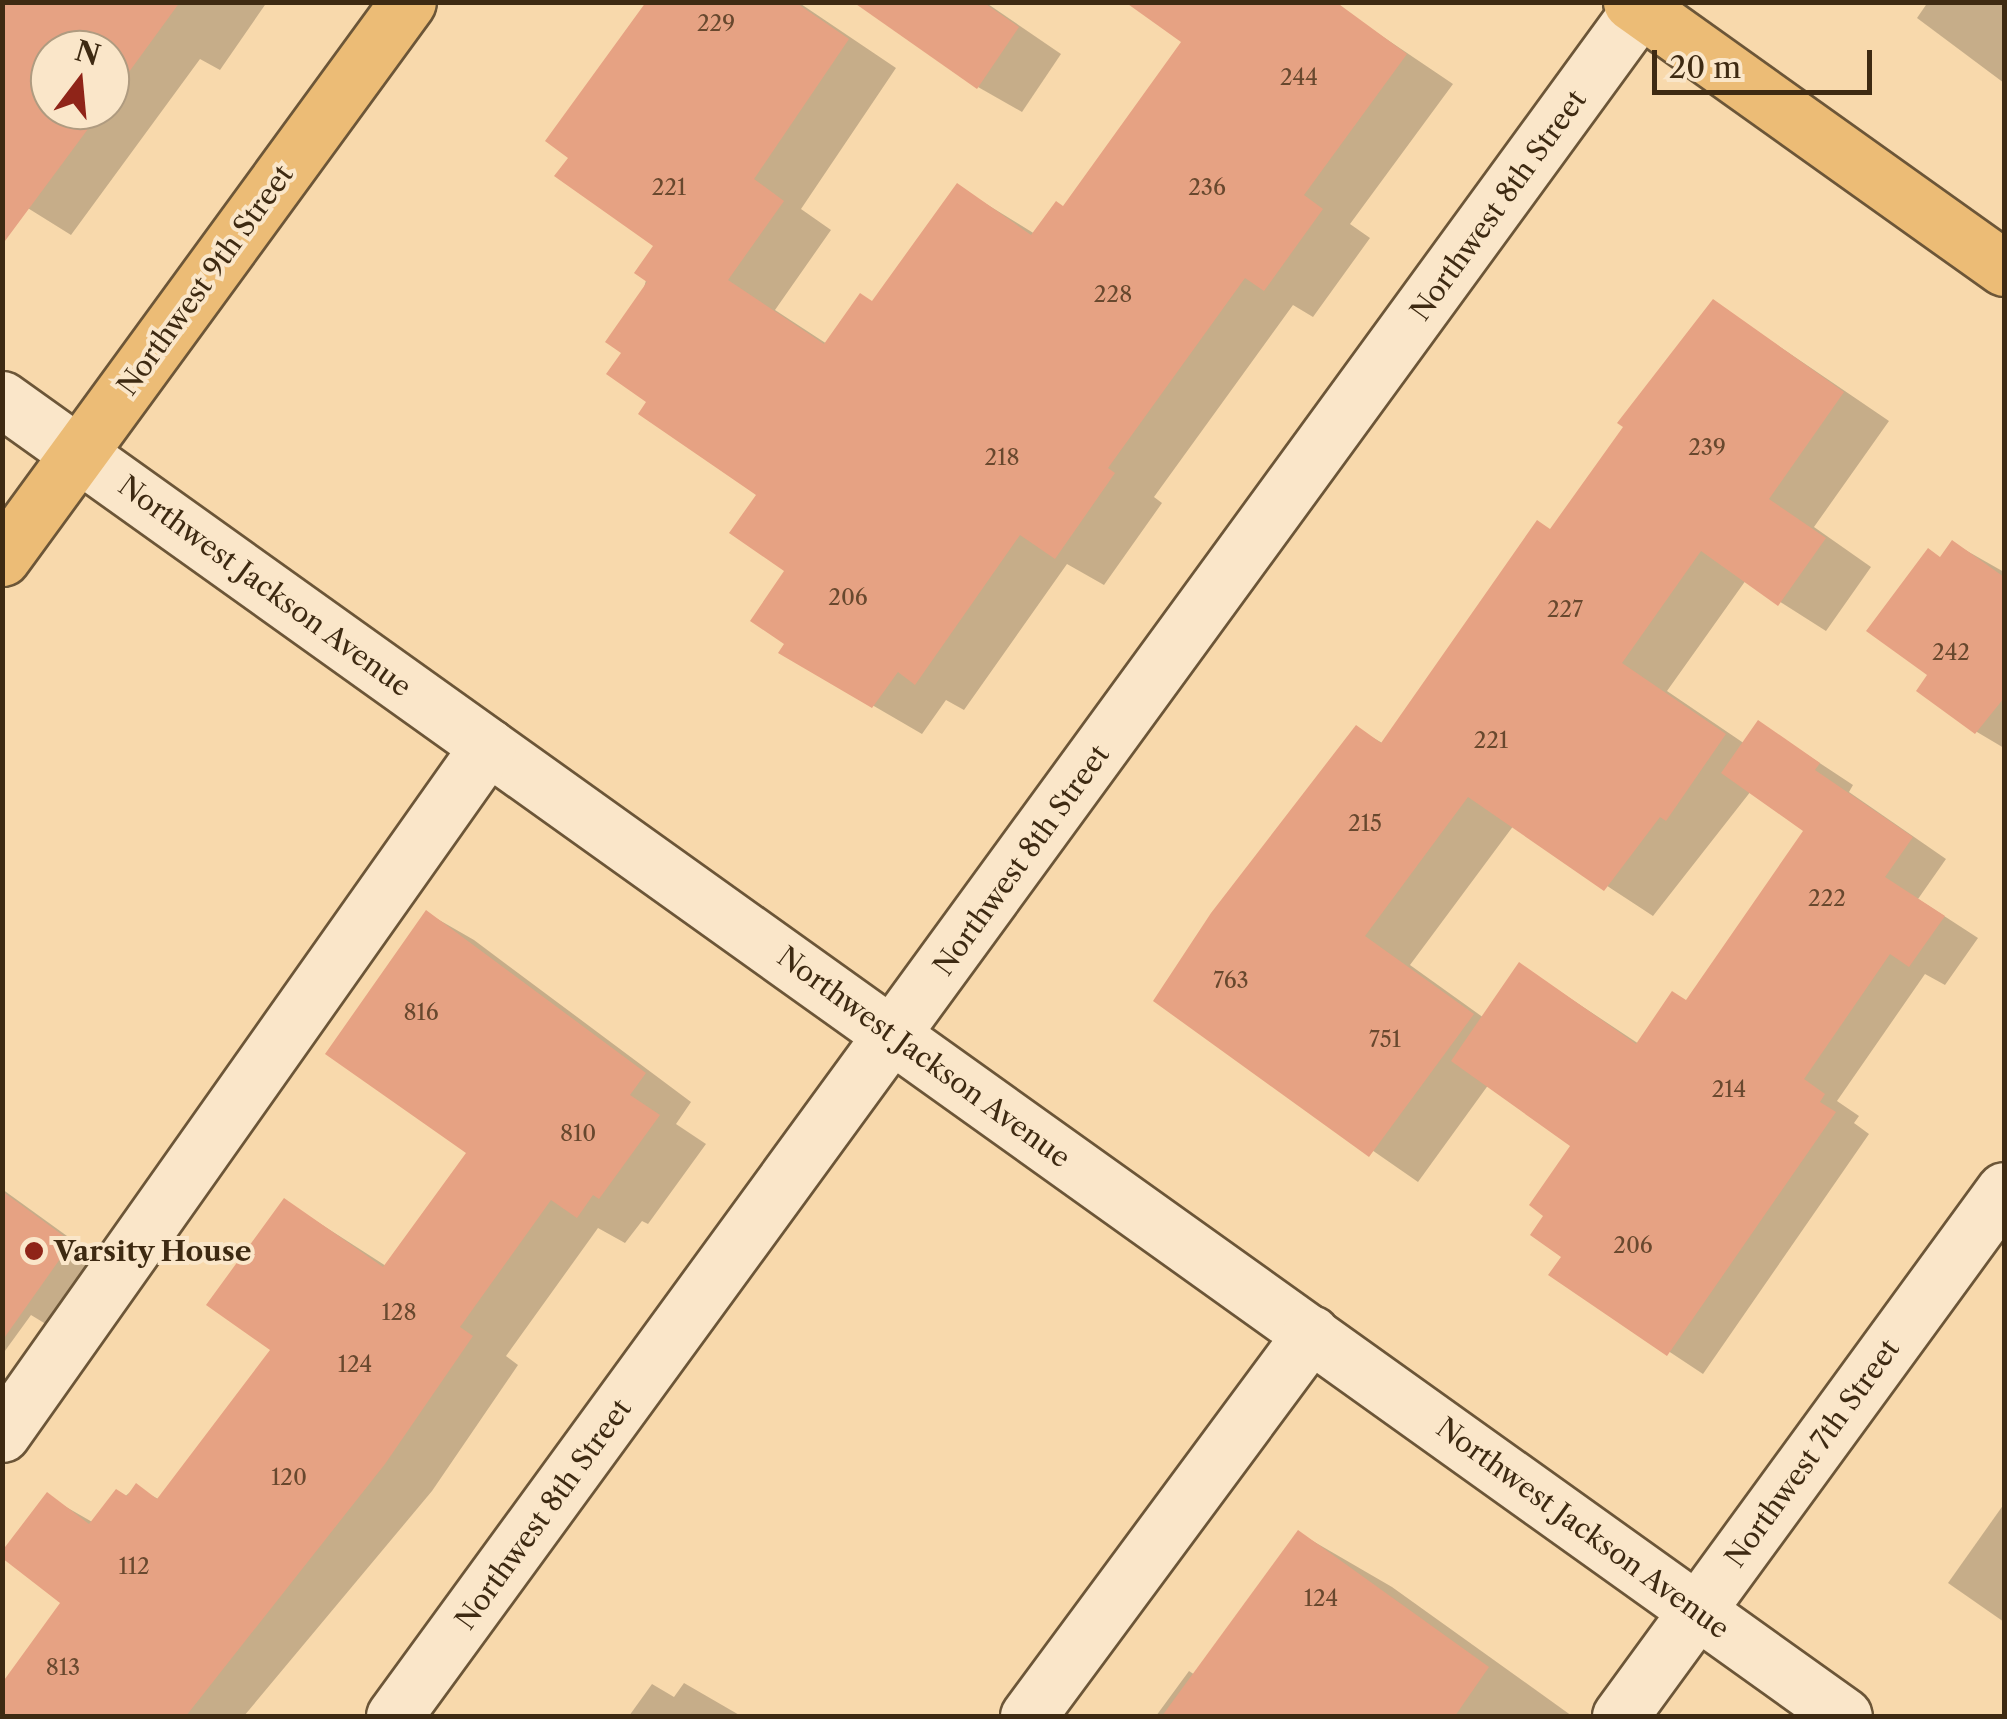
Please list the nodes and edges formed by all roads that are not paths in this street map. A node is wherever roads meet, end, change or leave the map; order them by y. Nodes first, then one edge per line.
1 (408, 2) edge
2 (1639, 5) edge
3 (2004, 268) edge
4 (2, 399) edge
5 (78, 453) junction
6 (2, 558) edge
7 (488, 746) junction
8 (894, 1036) junction
9 (2004, 1190) edge
10 (1311, 1333) junction
11 (2, 1434) edge
12 (1698, 1610) junction
13 (394, 1716) edge
14 (1028, 1716) edge
15 (1620, 1716) edge
16 (1844, 1716) edge

1 - 5 main road, Northwest 9th Street
2 - 3 main road
2 - 8 street, Northwest 8th Street
4 - 5 street, Northwest Jackson Avenue
5 - 6 main road, Northwest 9th Street
5 - 7 street, Northwest Jackson Avenue
7 - 8 street, Northwest Jackson Avenue
7 - 11 street
8 - 10 street, Northwest Jackson Avenue
8 - 13 street, Northwest 8th Street
9 - 12 street, Northwest 7th Street
10 - 12 street, Northwest Jackson Avenue
10 - 14 street
12 - 15 street, Northwest 7th Street
12 - 16 street, Northwest Jackson Avenue

